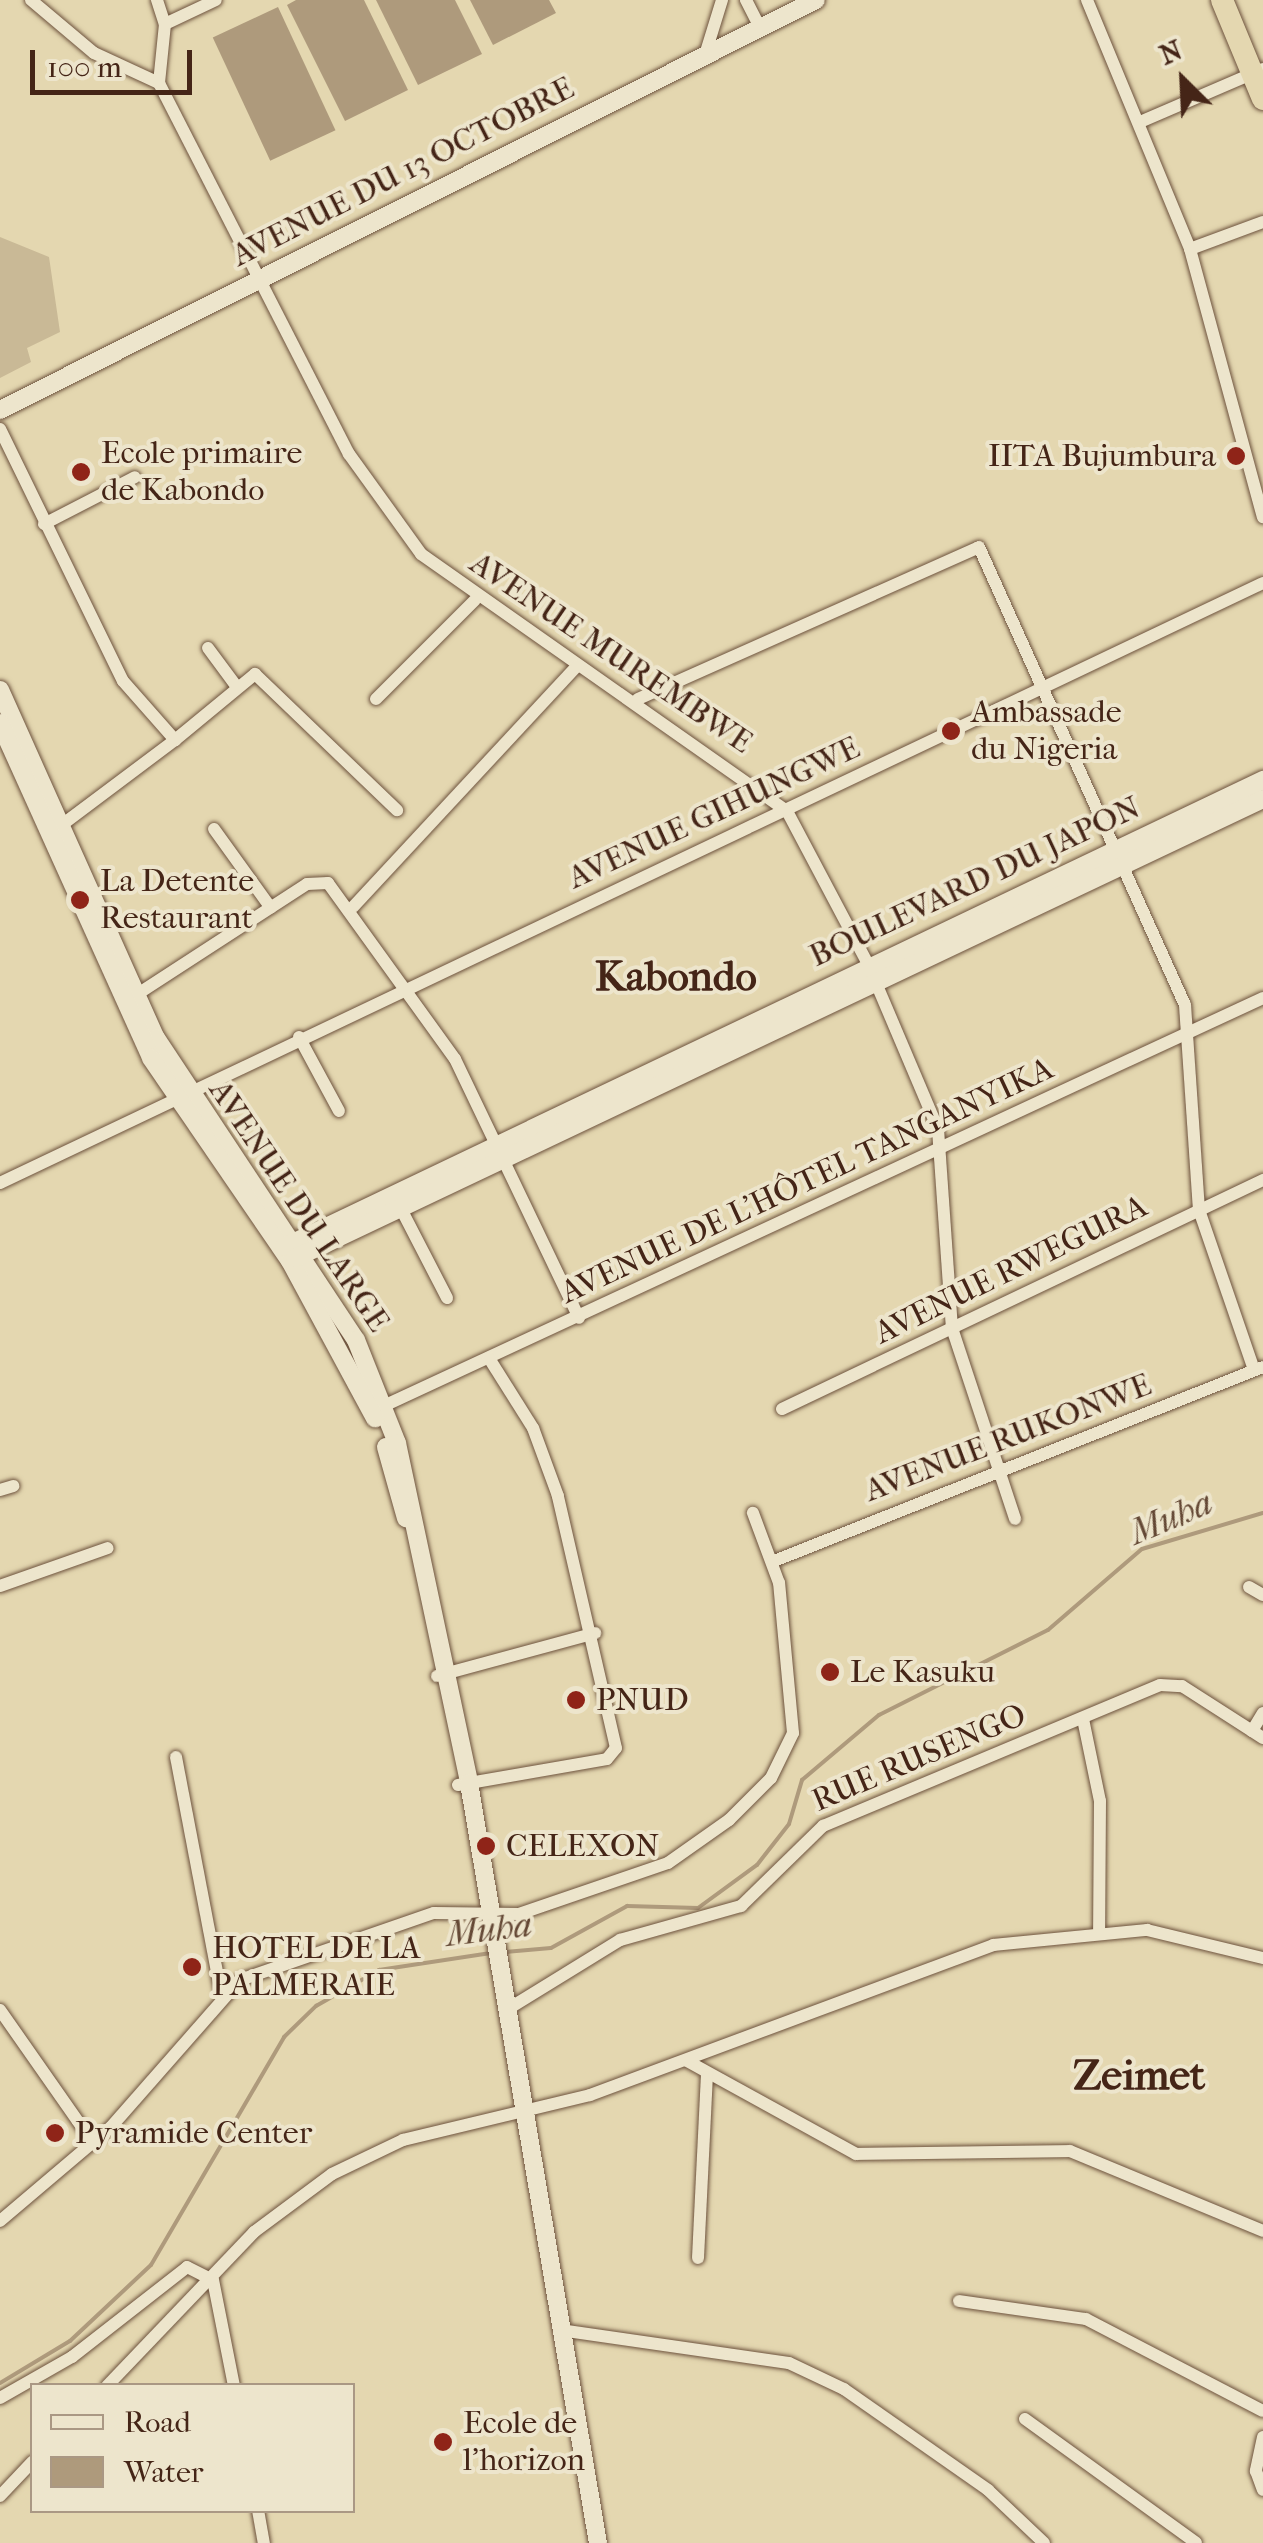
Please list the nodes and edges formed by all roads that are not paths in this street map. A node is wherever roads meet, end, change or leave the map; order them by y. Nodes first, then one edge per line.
1 (31, 0) edge
2 (157, 0) edge
3 (216, 0) edge
4 (722, 0) edge
5 (746, 0) edge
6 (816, 0) edge
7 (1087, 0) edge
8 (1222, 0) edge
9 (165, 24) junction
10 (760, 27) junction
11 (705, 56) junction
12 (1258, 71) edge
13 (159, 82) junction
14 (1263, 99) edge
15 (1140, 122) junction
16 (1263, 222) edge
17 (1190, 249) junction
18 (259, 278) junction
19 (8, 398) edge
20 (0, 410) edge
21 (0, 429) edge
22 (135, 476) dead end
23 (1263, 518) edge
24 (44, 524) junction
25 (1263, 583) edge
26 (475, 600) junction
27 (208, 648) dead end
28 (578, 665) junction
29 (237, 687) junction
30 (1043, 687) junction
31 (0, 690) edge
32 (376, 699) dead end
33 (638, 699) junction
34 (0, 723) edge
35 (175, 740) junction
36 (1263, 780) edge
37 (1263, 799) edge
38 (396, 810) dead end
39 (787, 811) junction
40 (214, 829) dead end
41 (54, 832) junction
42 (1116, 858) junction
43 (353, 907) junction
44 (270, 908) junction
45 (871, 971) junction
46 (409, 984) junction
47 (1263, 998) edge
48 (128, 999) junction
49 (1190, 1032) junction
50 (299, 1038) junction
51 (183, 1099) junction
52 (339, 1111) dead end
53 (501, 1147) junction
54 (942, 1147) junction
55 (1263, 1180) edge
56 (0, 1183) edge
57 (395, 1198) junction
58 (1199, 1210) junction
59 (291, 1252) junction
60 (447, 1298) dead end
61 (579, 1318) junction
62 (952, 1328) junction
63 (489, 1358) junction
64 (1258, 1368) edge
65 (378, 1409) junction
66 (782, 1409) dead end
67 (1000, 1473) junction
68 (754, 1513) dead end
69 (1016, 1519) dead end
70 (108, 1548) dead end
71 (774, 1561) junction
72 (0, 1586) edge
73 (1249, 1587) dead end
74 (1263, 1596) edge
75 (595, 1633) junction
76 (443, 1675) junction
77 (1263, 1713) edge
78 (1083, 1719) junction
79 (1257, 1734) edge
80 (176, 1757) dead end
81 (463, 1784) junction
82 (486, 1914) junction
83 (1099, 1929) junction
84 (1263, 1958) edge
85 (496, 1970) junction
86 (221, 1992) junction
87 (0, 2010) edge
88 (508, 2010) junction
89 (687, 2061) junction
90 (707, 2075) junction
91 (516, 2078) junction
92 (523, 2112) junction
93 (94, 2144) junction
94 (0, 2221) edge
95 (1263, 2232) edge
96 (698, 2258) dead end
97 (210, 2274) junction
98 (959, 2301) dead end
99 (560, 2330) junction
100 (110, 2383) edge
101 (233, 2383) edge
102 (0, 2398) edge
103 (1263, 2411) edge
104 (1025, 2418) dead end
105 (1263, 2437) edge
106 (30, 2464) edge
107 (1263, 2490) edge
108 (0, 2496) edge
109 (259, 2513) edge
110 (264, 2543) edge
111 (598, 2543) edge
112 (1044, 2543) edge
113 (1196, 2543) edge

1 - 13 street
2 - 9 street
3 - 9 street
4 - 11 street
5 - 10 street
6 - 10 main road, AVENUE DU 13 OCTOBRE
7 - 15 street
8 - 12 highway
9 - 13 street
10 - 11 main road, AVENUE DU 13 OCTOBRE
11 - 18 main road, AVENUE DU 13 OCTOBRE
12 - 14 highway
12 - 15 street
13 - 18 street, AVENUE MUREMBWE
15 - 17 street
16 - 17 street
17 - 23 street
18 - 19 main road, AVENUE DU 13 OCTOBRE
18 - 26 street, AVENUE MUREMBWE
19 - 20 main road, AVENUE DU 13 OCTOBRE
21 - 24 street
22 - 24 street
24 - 35 street
25 - 30 street, AVENUE GIHUNGWE
26 - 28 street, AVENUE MUREMBWE
26 - 32 street
27 - 29 street
28 - 33 street, AVENUE MUREMBWE
28 - 43 street
29 - 35 street
29 - 38 street
30 - 33 street
30 - 39 street, AVENUE GIHUNGWE
30 - 42 street
31 - 41 main road, AVENUE DU LARGE
33 - 39 street, AVENUE MUREMBWE
34 - 41 main road, AVENUE DU LARGE
35 - 41 street
36 - 42 main road, BOULEVARD DU JAPON
37 - 42 main road, BOULEVARD DU JAPON
39 - 45 street
39 - 46 street, AVENUE GIHUNGWE
40 - 44 street
41 - 48 main road, AVENUE DU LARGE
42 - 45 main road, BOULEVARD DU JAPON
42 - 49 street
43 - 44 street
43 - 46 street
44 - 48 street
45 - 53 main road, BOULEVARD DU JAPON
45 - 54 street
46 - 50 street, AVENUE GIHUNGWE
46 - 53 street
47 - 49 street, AVENUE DE L'HÔTEL TANGANYIKA
48 - 51 main road, AVENUE DU LARGE
49 - 54 street, AVENUE DE L'HÔTEL TANGANYIKA
49 - 58 street
50 - 51 street, AVENUE GIHUNGWE
50 - 52 street
51 - 56 street, AVENUE GIHUNGWE
51 - 59 main road, AVENUE DU LARGE
53 - 57 main road, BOULEVARD DU JAPON
53 - 61 street
54 - 61 street, AVENUE DE L'HÔTEL TANGANYIKA
54 - 62 street
55 - 58 street, AVENUE RWEGURA
57 - 59 main road, BOULEVARD DU JAPON
57 - 60 street
58 - 62 street, AVENUE RWEGURA
58 - 64 street
59 - 65 main road, AVENUE DU LARGE
61 - 63 street, AVENUE DE L'HÔTEL TANGANYIKA
62 - 66 street, AVENUE RWEGURA
62 - 67 street
63 - 65 street, AVENUE DE L'HÔTEL TANGANYIKA
63 - 75 street
64 - 67 street, AVENUE RUKONWE
65 - 76 main road, AVENUE DU LARGE
67 - 69 street
67 - 71 street, AVENUE RUKONWE
68 - 71 street
70 - 72 street
71 - 82 street
73 - 74 street
75 - 76 street
75 - 81 street
76 - 81 main road, AVENUE DU LARGE
77 - 79 street
78 - 79 street, RUE RUSENGO
78 - 83 street
78 - 88 street, RUE RUSENGO
80 - 86 street
81 - 82 main road, AVENUE DU LARGE
82 - 85 main road, AVENUE DU LARGE
82 - 86 street
83 - 84 street
83 - 89 street
85 - 88 main road, AVENUE DU LARGE
85 - 91 main road, AVENUE DU LARGE
86 - 93 street
87 - 93 street
88 - 91 main road, AVENUE DU LARGE
89 - 90 street
89 - 92 street
90 - 95 street
90 - 96 street
91 - 92 main road, AVENUE DU LARGE
92 - 97 street
92 - 99 main road, AVENUE DU LARGE
93 - 94 street
97 - 100 street
97 - 101 street
97 - 102 street
98 - 103 street
99 - 111 main road, AVENUE DU LARGE
99 - 112 street
104 - 113 street
105 - 107 street
106 - 108 street
109 - 110 street

